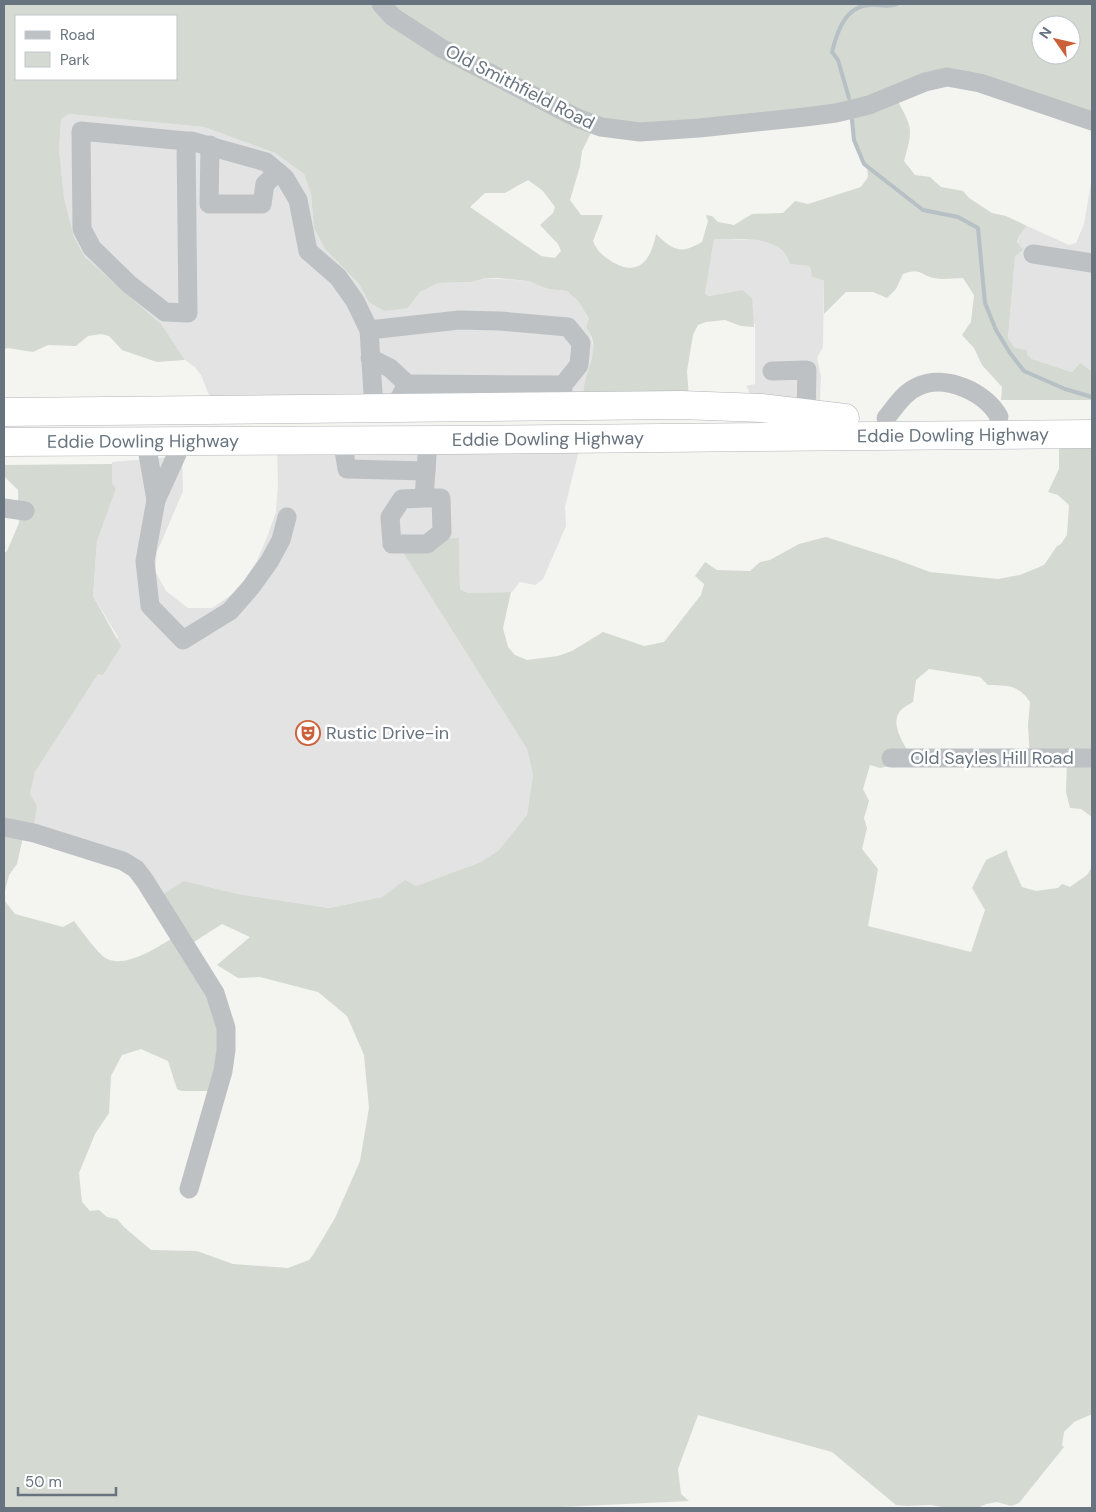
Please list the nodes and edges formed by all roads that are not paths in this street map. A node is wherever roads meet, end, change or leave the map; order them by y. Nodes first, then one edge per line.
1 (381, 4) edge
2 (1092, 121) edge
3 (186, 141) junction
4 (210, 145) junction
5 (278, 172) junction
6 (1033, 254) dead end
7 (1092, 263) edge
8 (368, 330) junction
9 (370, 358) junction
10 (772, 371) dead end
11 (407, 384) junction
12 (562, 396) junction
13 (386, 409) junction
14 (4, 412) edge
15 (806, 414) junction
16 (1092, 417) edge
17 (845, 418) junction
18 (4, 425) edge
19 (1092, 434) edge
20 (437, 441) junction
21 (4, 442) edge
22 (344, 451) junction
23 (148, 454) junction
24 (177, 454) junction
25 (4, 456) edge
26 (426, 471) junction
27 (424, 498) dead end
28 (156, 500) junction
29 (4, 508) edge
30 (25, 511) dead end
31 (287, 517) dead end
32 (891, 758) dead end
33 (1092, 758) edge
34 (4, 827) edge
35 (189, 1189) dead end

1 - 2 street, Old Smithfield Road
3 - 3 street
3 - 4 street
4 - 5 street
4 - 5 street
5 - 8 street
6 - 7 street
8 - 9 street
8 - 12 street
9 - 11 street
9 - 13 street
10 - 15 street
11 - 12 street
11 - 13 street
12 - 13 highway
12 - 15 highway
13 - 14 highway
15 - 17 highway
16 - 17 highway, Eddie Dowling Highway
17 - 18 highway, Eddie Dowling Highway
19 - 20 highway, Eddie Dowling Highway
20 - 21 highway, Eddie Dowling Highway
20 - 22 highway
20 - 26 street
22 - 24 highway
22 - 26 street
23 - 24 highway
23 - 25 highway
23 - 28 street
24 - 28 street
26 - 27 street
28 - 31 street
29 - 30 street
32 - 33 street, Old Sayles Hill Road
34 - 35 street

